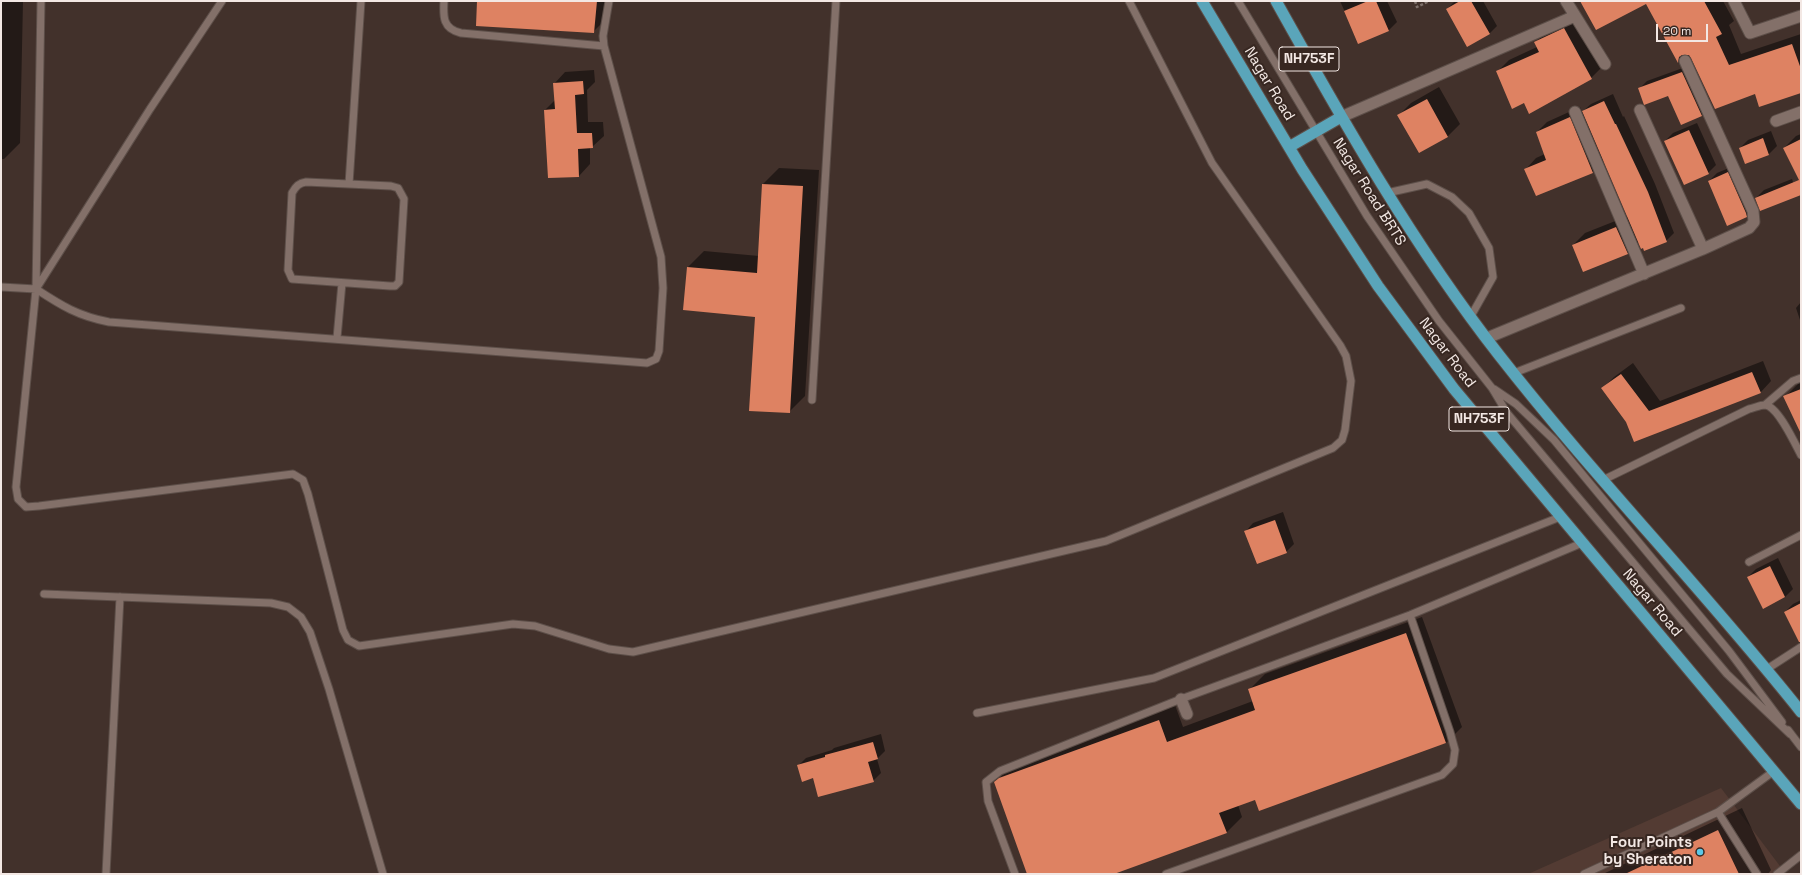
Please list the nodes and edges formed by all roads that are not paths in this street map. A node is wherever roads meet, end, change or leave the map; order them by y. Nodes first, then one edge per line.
1 (41, 1) edge
2 (222, 1) edge
3 (361, 1) edge
4 (444, 1) edge
5 (609, 1) edge
6 (836, 1) edge
7 (1129, 1) edge
8 (1202, 1) edge
9 (1238, 1) edge
10 (1276, 1) edge
11 (1566, 1) edge
12 (1734, 1) edge
13 (1575, 16) junction
14 (1801, 16) edge
15 (604, 46) junction
16 (1685, 61) dead end
17 (1606, 64) dead end
18 (1640, 110) dead end
19 (1575, 112) dead end
20 (1801, 112) edge
21 (1341, 117) junction
22 (1776, 121) dead end
23 (1316, 130) junction
24 (1289, 147) junction
25 (349, 184) junction
26 (1387, 193) junction
27 (1703, 249) junction
28 (1644, 274) junction
29 (342, 283) junction
30 (1, 287) edge
31 (36, 290) junction
32 (1681, 308) dead end
33 (1471, 316) junction
34 (337, 338) junction
35 (1487, 338) junction
36 (1514, 373) junction
37 (1801, 378) edge
38 (1492, 388) junction
39 (812, 400) dead end
40 (1765, 405) junction
41 (1801, 455) edge
42 (1603, 480) junction
43 (1560, 517) junction
44 (1801, 535) edge
45 (1582, 543) junction
46 (1748, 562) dead end
47 (44, 594) dead end
48 (120, 597) junction
49 (1410, 616) junction
50 (1801, 647) edge
51 (1768, 670) junction
52 (1181, 699) junction
53 (1801, 712) edge
54 (977, 713) dead end
55 (1186, 714) dead end
56 (1790, 734) junction
57 (1801, 747) edge
58 (1774, 771) junction
59 (1801, 804) edge
60 (1718, 812) junction
61 (1801, 855) edge
62 (106, 874) edge
63 (383, 874) edge
64 (1014, 874) edge
65 (1166, 874) edge
66 (1584, 874) edge
67 (1757, 874) edge
68 (1777, 874) edge

1 - 31 lane
2 - 31 lane
3 - 25 lane
4 - 15 lane
5 - 15 lane
6 - 39 lane
7 - 31 lane
8 - 24 highway, Nagar Road / NH753F
9 - 23 lane, Nagar Road BRTS
10 - 21 highway, NH753F
11 - 13 street
12 - 14 street
13 - 17 street
13 - 21 street
15 - 34 lane
16 - 27 street
18 - 27 street
19 - 28 street
20 - 22 street
21 - 23 highway
21 - 26 highway, NH753F
23 - 24 highway
23 - 38 lane, Nagar Road BRTS
24 - 43 highway, Nagar Road / NH753F
25 - 29 lane
25 - 29 lane
26 - 33 highway, NH753F
26 - 33 lane
27 - 28 street
28 - 35 street
29 - 34 lane
30 - 31 lane
31 - 34 lane
32 - 36 lane
33 - 35 highway, NH753F
35 - 36 highway, NH753F
36 - 42 highway, NH753F
37 - 40 lane
38 - 56 lane
38 - 56 lane
40 - 41 lane
40 - 42 lane
42 - 51 highway, NH753F
43 - 45 highway, Nagar Road / NH753F
43 - 54 lane
44 - 46 lane
45 - 49 lane
45 - 58 highway, Nagar Road / NH753F
47 - 48 lane
48 - 62 lane
48 - 63 lane
49 - 52 lane
49 - 65 lane
50 - 51 lane
51 - 53 highway, NH753F
52 - 55 street
52 - 64 lane
56 - 57 lane
58 - 59 highway, Nagar Road / NH753F
58 - 60 lane
60 - 66 lane
60 - 67 lane
61 - 68 lane

